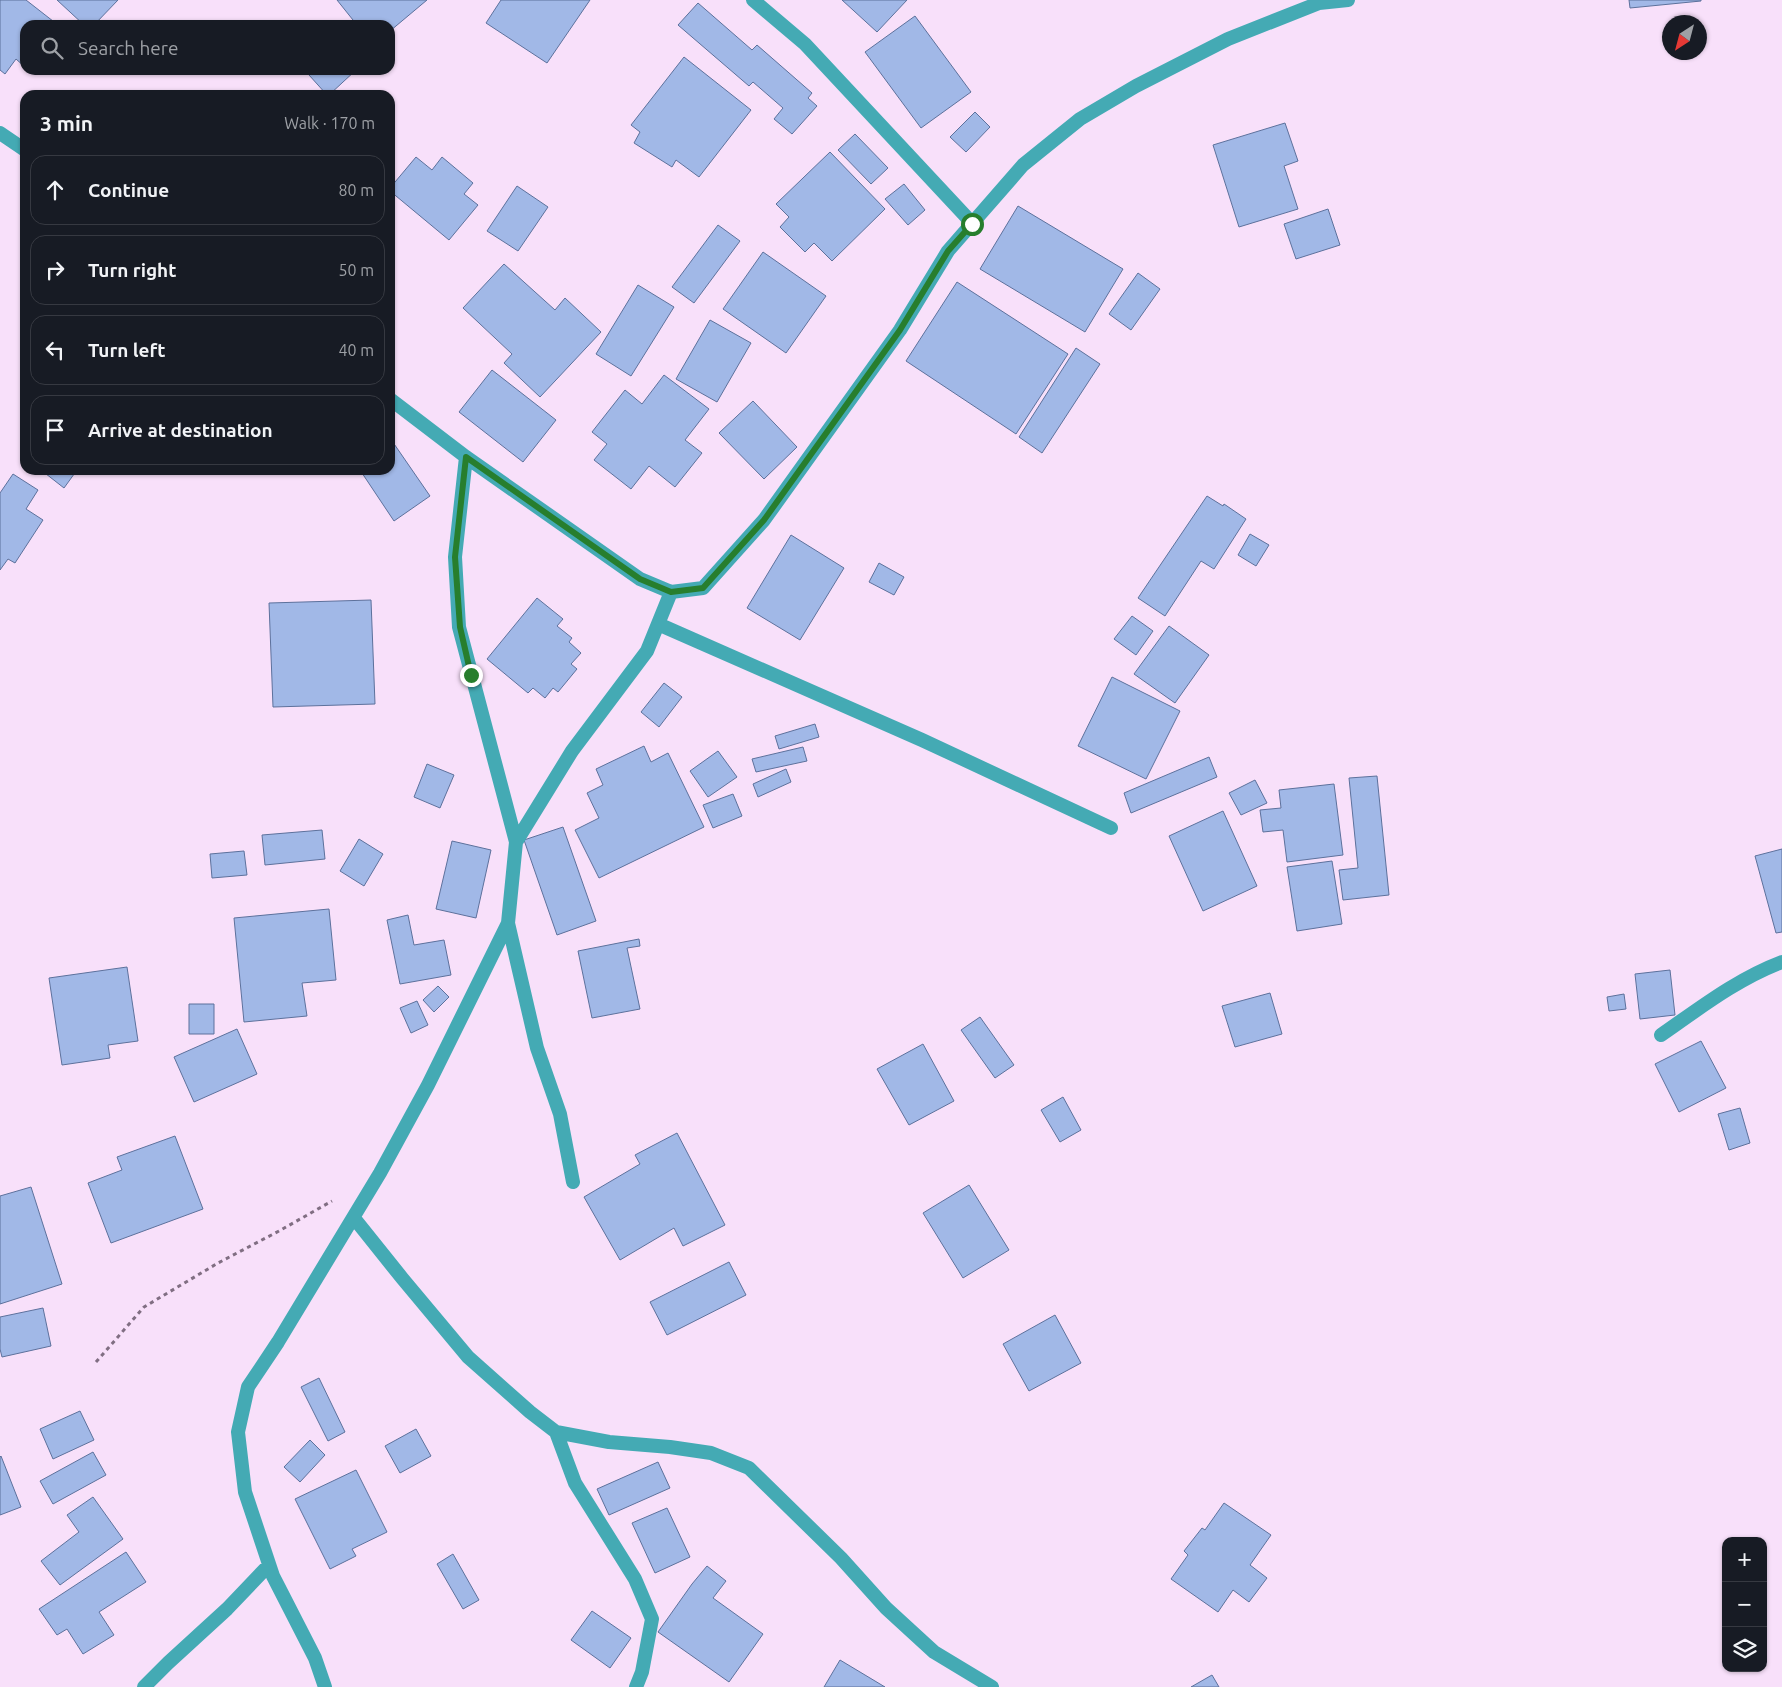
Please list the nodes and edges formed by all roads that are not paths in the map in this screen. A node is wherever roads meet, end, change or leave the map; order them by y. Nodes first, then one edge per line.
1 (753, 0) edge
2 (1348, 0) edge
3 (0, 134) edge
4 (20, 147) edge
5 (972, 224) junction
6 (395, 403) edge
7 (466, 457) junction
8 (671, 592) junction
9 (658, 624) junction
10 (1111, 828) dead end
11 (516, 842) junction
12 (508, 923) junction
13 (1782, 962) edge
14 (1661, 1035) dead end
15 (573, 1182) dead end
16 (354, 1218) junction
17 (556, 1432) junction
18 (269, 1565) junction
19 (144, 1687) edge
20 (325, 1687) edge
21 (636, 1687) edge
22 (992, 1687) edge

1 - 5 street
2 - 5 street
3 - 4 street
5 - 8 street
6 - 7 street
7 - 8 street
7 - 11 street
8 - 9 street
9 - 10 street
9 - 11 street
11 - 12 street
12 - 15 street
12 - 16 street
13 - 14 street
16 - 17 street
16 - 18 street
17 - 21 street
17 - 22 street
18 - 19 street
18 - 20 street

